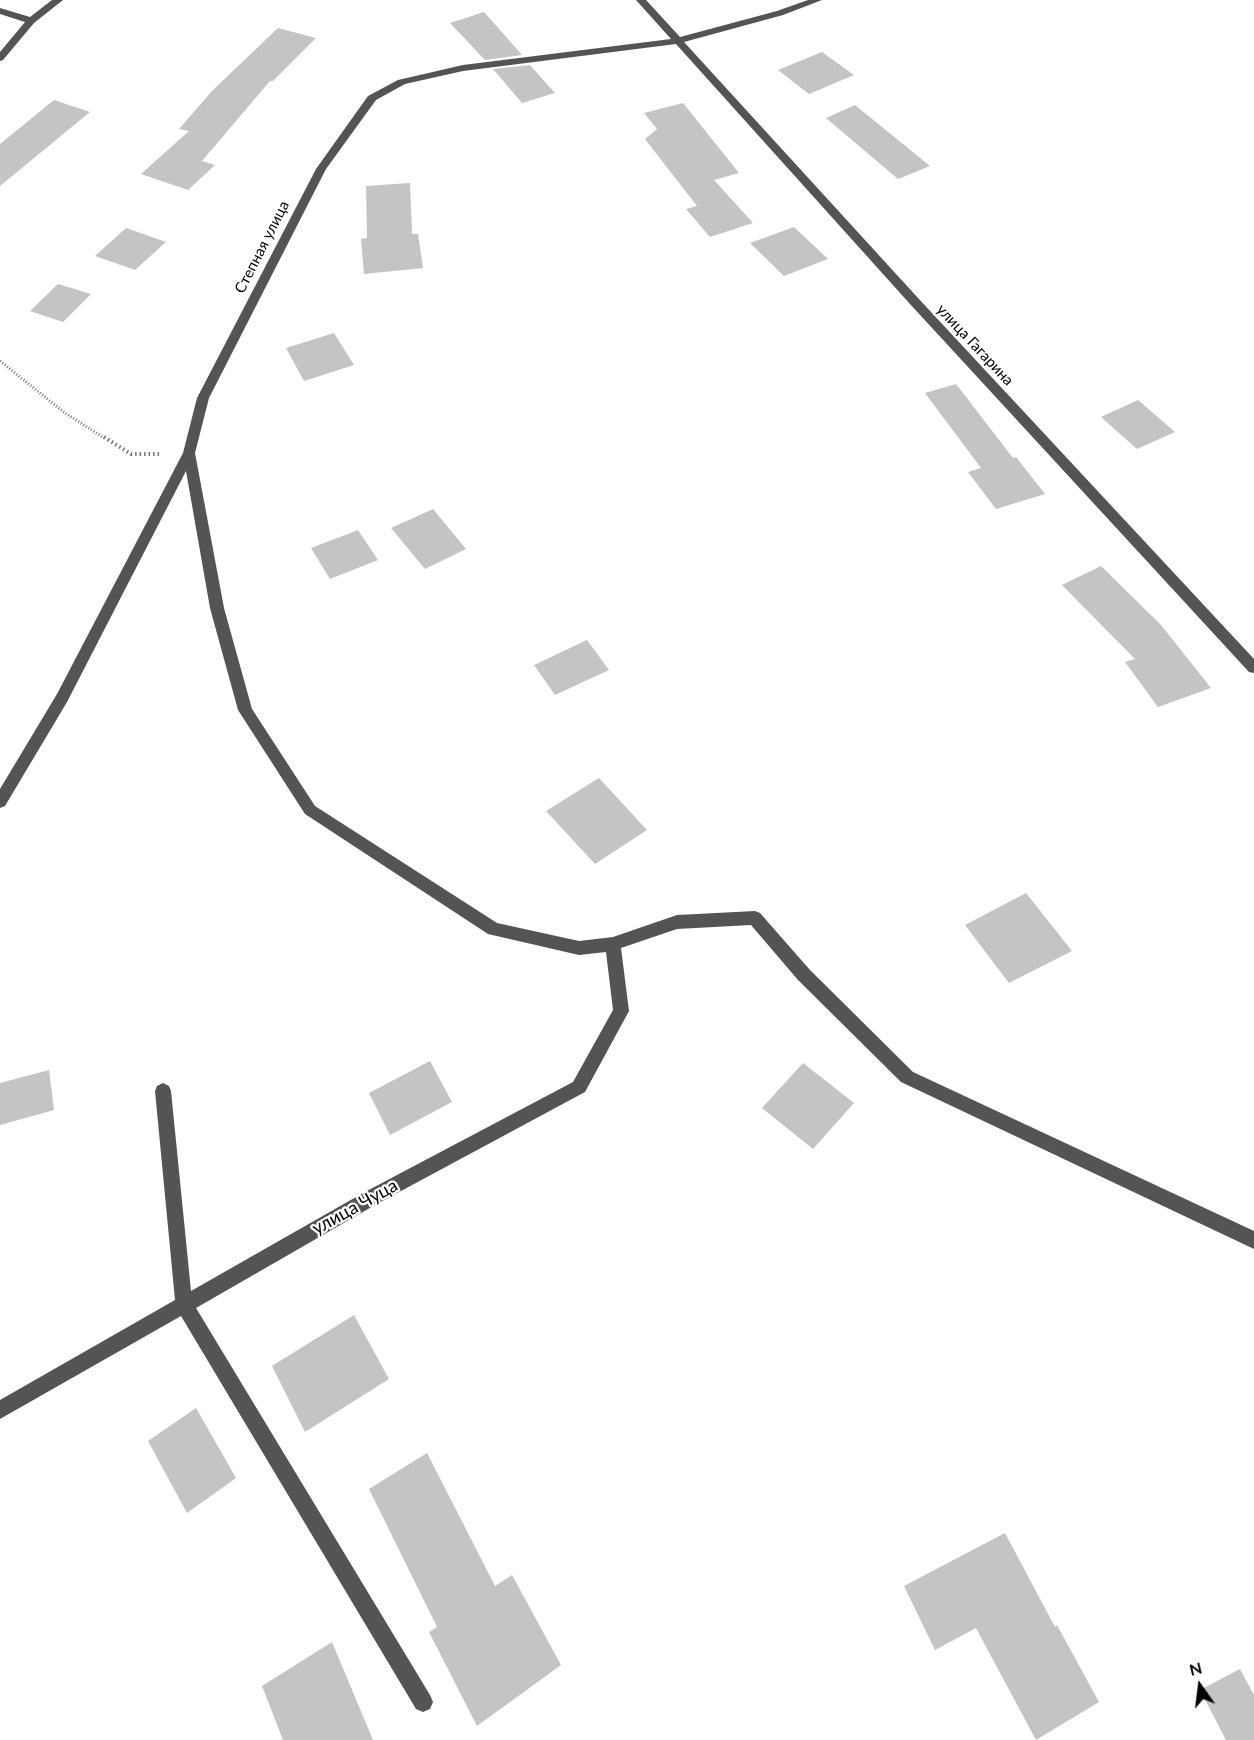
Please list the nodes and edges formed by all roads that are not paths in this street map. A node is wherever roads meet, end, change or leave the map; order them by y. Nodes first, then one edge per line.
1 (58, 0) edge
2 (641, 0) edge
3 (817, 0) edge
4 (0, 11) edge
5 (32, 21) junction
6 (676, 41) junction
7 (0, 58) edge
8 (189, 453) junction
9 (1254, 668) edge
10 (0, 802) edge
11 (613, 944) junction
12 (163, 1091) dead end
13 (1254, 1240) edge
14 (184, 1305) junction
15 (0, 1410) edge
16 (423, 1702) dead end

1 - 5 street
2 - 6 street, улица Гагарина
3 - 6 street, Степная улица
4 - 5 street
5 - 7 street
6 - 8 street, Степная улица
6 - 9 street, улица Гагарина
8 - 10 street, Степная улица
8 - 11 street
11 - 13 street
11 - 14 street, улица Чуца
12 - 14 street
14 - 15 street, улица Чуца
14 - 16 street

